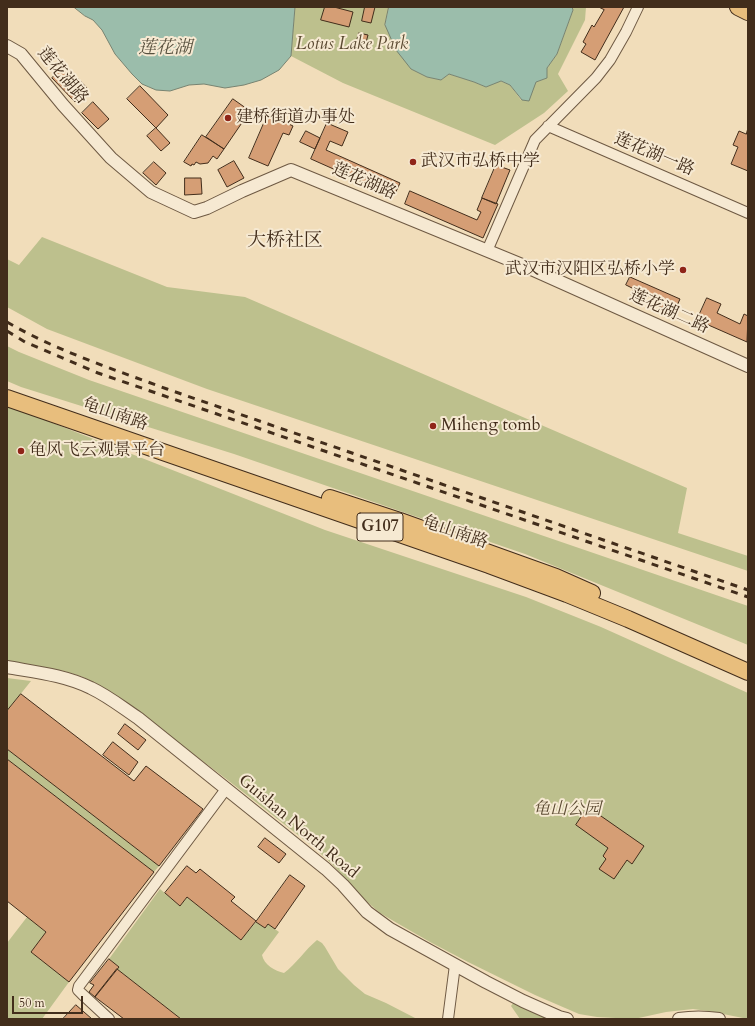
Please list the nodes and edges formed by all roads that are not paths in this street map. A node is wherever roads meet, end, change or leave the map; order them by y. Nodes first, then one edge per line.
1 (638, 7) edge
2 (738, 7) edge
3 (748, 12) edge
4 (7, 46) edge
5 (548, 126) junction
6 (748, 213) edge
7 (487, 251) junction
8 (748, 366) edge
9 (7, 391) edge
10 (7, 398) edge
11 (748, 660) edge
12 (7, 667) edge
13 (748, 672) edge
14 (226, 789) junction
15 (454, 965) junction
16 (561, 1018) edge
17 (109, 1019) edge
18 (448, 1019) edge
19 (679, 1019) edge
20 (719, 1019) edge

1 - 5 street
2 - 3 main road
4 - 7 street, 莲花湖路
5 - 6 street, 莲花湖一路
5 - 7 street
7 - 8 street, 莲花湖二路
9 - 11 main road, 龟山南路 / G107
10 - 13 main road, 龟山南路 / G107
12 - 14 street, Guishan North Road
14 - 15 street, Guishan North Road
14 - 17 street
15 - 16 street, Guishan North Road
15 - 18 street
19 - 20 street

